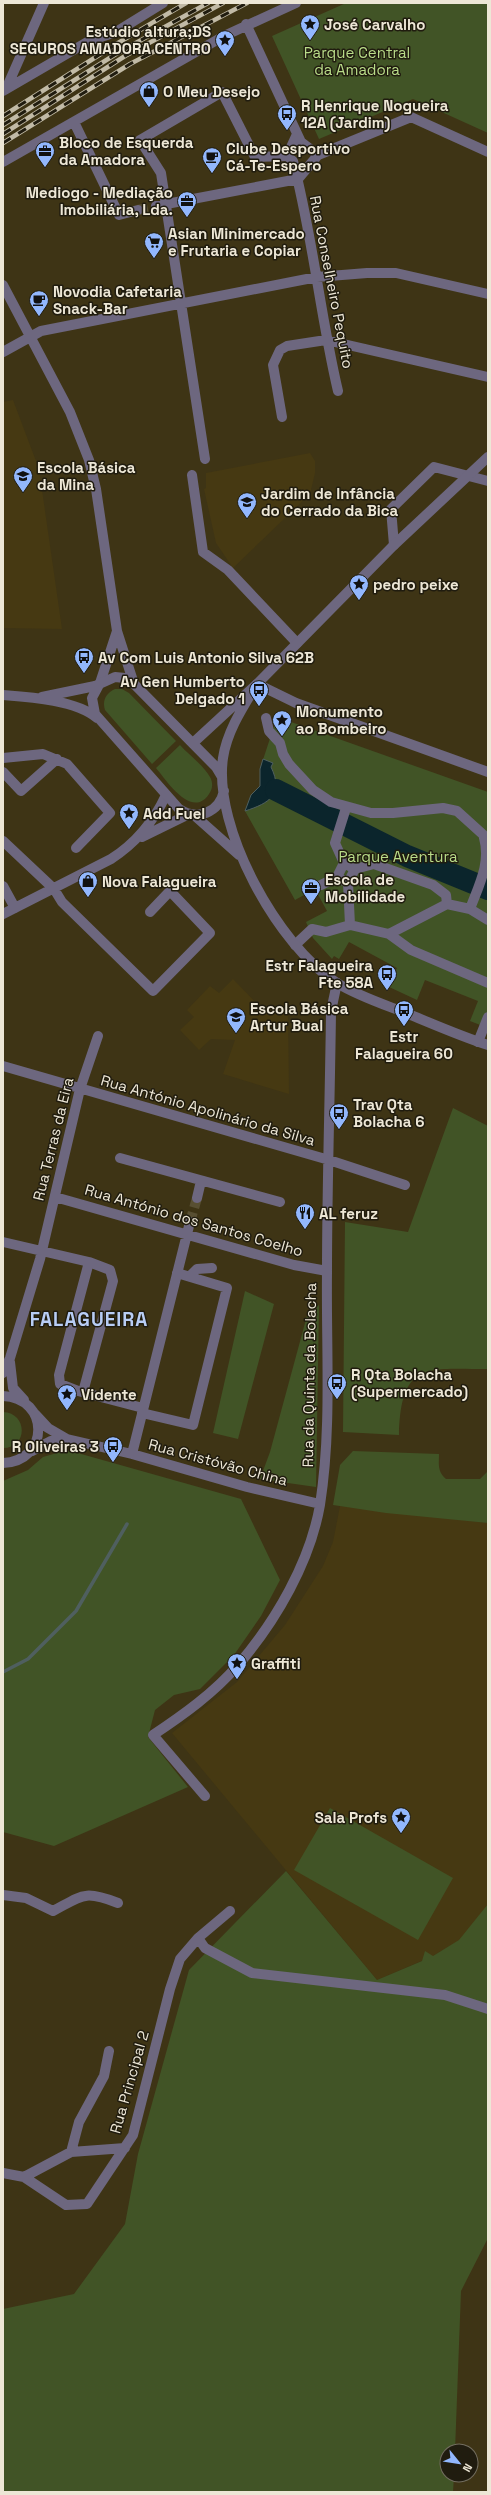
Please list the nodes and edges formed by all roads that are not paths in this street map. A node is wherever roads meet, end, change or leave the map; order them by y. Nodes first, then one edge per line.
1 (44, 3) edge
2 (163, 3) edge
3 (296, 3) edge
4 (246, 24) junction
5 (4, 90) edge
6 (74, 122) junction
7 (297, 134) junction
8 (488, 152) edge
9 (318, 155) junction
10 (287, 156) junction
11 (3, 162) edge
12 (298, 179) junction
13 (161, 205) junction
14 (138, 210) tunnel mouth
15 (317, 277) junction
16 (3, 285) edge
17 (488, 294) edge
18 (183, 304) junction
19 (31, 337) junction
20 (326, 340) junction
21 (3, 352) edge
22 (488, 377) edge
23 (338, 391) dead end
24 (282, 417) dead end
25 (488, 457) edge
26 (205, 459) dead end
27 (192, 475) dead end
28 (468, 476) junction
29 (488, 481) edge
30 (394, 545) junction
31 (117, 631) junction
32 (297, 643) junction
33 (100, 684) junction
34 (134, 684) junction
35 (257, 684) junction
36 (3, 696) edge
37 (42, 697) junction
38 (98, 718) junction
39 (266, 718) dead end
40 (192, 743) junction
41 (3, 758) edge
42 (57, 759) junction
43 (3, 772) edge
44 (488, 772) edge
45 (224, 784) junction
46 (166, 795) junction
47 (345, 810) junction
48 (192, 815) junction
49 (137, 839) junction
50 (486, 839) edge
51 (3, 841) edge
52 (76, 848) dead end
53 (240, 856) junction
54 (344, 863) junction
55 (488, 863) edge
56 (355, 869) junction
57 (337, 877) junction
58 (348, 883) junction
59 (321, 885) dead end
60 (3, 886) edge
61 (54, 889) junction
62 (447, 904) junction
63 (15, 908) junction
64 (470, 909) junction
65 (150, 912) dead end
66 (3, 914) edge
67 (488, 920) edge
68 (350, 925) junction
69 (389, 934) junction
70 (295, 945) junction
71 (337, 983) junction
72 (488, 983) edge
73 (488, 1017) edge
74 (98, 1036) dead end
75 (483, 1043) edge
76 (3, 1066) edge
77 (80, 1089) junction
78 (120, 1158) dead end
79 (329, 1160) junction
80 (201, 1181) junction
81 (405, 1185) dead end
82 (55, 1197) junction
83 (197, 1198) tunnel mouth
84 (280, 1202) dead end
85 (190, 1222) tunnel mouth
86 (187, 1234) junction
87 (3, 1242) edge
88 (42, 1251) junction
89 (89, 1262) junction
90 (212, 1268) dead end
91 (327, 1270) junction
92 (177, 1273) junction
93 (190, 1276) junction
94 (10, 1358) junction
95 (3, 1373) edge
96 (83, 1392) junction
97 (3, 1396) edge
98 (28, 1405) junction
99 (143, 1410) junction
100 (35, 1414) junction
101 (67, 1439) junction
102 (132, 1454) junction
103 (27, 1456) junction
104 (16, 1462) junction
105 (3, 1464) edge
106 (3, 1468) edge
107 (320, 1504) junction
108 (206, 1796) dead end
109 (3, 1895) edge
110 (118, 1903) dead end
111 (230, 1911) dead end
112 (198, 1938) junction
113 (488, 2009) edge
114 (109, 2051) dead end
115 (125, 2148) junction
116 (71, 2152) junction
117 (3, 2173) edge
118 (24, 2177) junction

1 - 5 street
2 - 5 street
3 - 4 street
4 - 6 street
4 - 7 street
6 - 11 street
6 - 14 street
7 - 9 street
7 - 10 street
8 - 9 street
9 - 12 street
10 - 12 street, Rua Conselheiro Pequito
10 - 13 street
12 - 13 street
12 - 15 street, Rua Conselheiro Pequito
13 - 18 street
15 - 17 street
15 - 18 street
15 - 20 street, Rua Conselheiro Pequito
16 - 19 street
18 - 19 street
18 - 26 street
19 - 21 street
19 - 31 street
20 - 22 street
20 - 23 street, Rua Conselheiro Pequito
20 - 24 street
25 - 28 street
27 - 32 street
28 - 29 street
28 - 30 street
28 - 30 street
30 - 32 street
31 - 33 street
31 - 34 street
32 - 35 street
33 - 34 street
33 - 37 street
33 - 38 street
34 - 40 street
35 - 40 street
35 - 44 street
35 - 45 street
36 - 37 street
37 - 38 street
38 - 46 street
39 - 47 street
40 - 45 street
41 - 42 street
42 - 43 street
42 - 52 street
45 - 48 street
45 - 53 street
46 - 48 street
46 - 49 street
47 - 50 street
47 - 54 street
48 - 49 street
48 - 53 street
49 - 61 street
50 - 55 street
51 - 61 street
53 - 70 street
54 - 56 street
54 - 57 street
55 - 64 street
56 - 58 street
56 - 62 street
57 - 58 street
57 - 59 street
58 - 68 street
60 - 63 street
61 - 63 street
61 - 65 street
62 - 64 street
62 - 69 street
63 - 66 street
64 - 67 street
68 - 69 street
68 - 70 street
69 - 72 street
70 - 71 street
71 - 75 street
71 - 79 street, Rua da Quinta da Bolacha
73 - 75 street
74 - 77 street, Rua Terras da Eira
76 - 77 street, Rua António Apolinário da Silva
77 - 79 street, Rua António Apolinário da Silva
77 - 82 street, Rua Terras da Eira
78 - 80 street
79 - 81 street, Rua António Apolinário da Silva
79 - 91 street, Rua da Quinta da Bolacha
80 - 83 street
80 - 84 street
82 - 86 street, Rua António dos Santos Coelho
82 - 88 street, Rua Terras da Eira
85 - 86 street
86 - 91 street, Rua António dos Santos Coelho
86 - 92 street
87 - 88 street
88 - 89 street
88 - 94 street, Rua Terras da Eira
89 - 96 street
89 - 96 street
90 - 93 street
91 - 107 street, Rua da Quinta da Bolacha
92 - 93 street
92 - 99 street
93 - 99 street
94 - 95 street
94 - 98 street
96 - 99 street
97 - 98 street
98 - 100 street
99 - 102 street
100 - 101 street
100 - 103 street
101 - 102 street, Rua Cristóvão China
101 - 103 street
102 - 107 street, Rua Cristóvão China
103 - 104 street
104 - 105 street
104 - 106 street
107 - 108 street, Rua da Quinta da Bolacha
109 - 110 street
111 - 112 street, Rua Principal 2
112 - 113 street
112 - 115 street, Rua Principal 2
114 - 116 street
115 - 116 street
115 - 118 street, Rua Principal 2
116 - 118 street
117 - 118 street, Rua Principal 2

